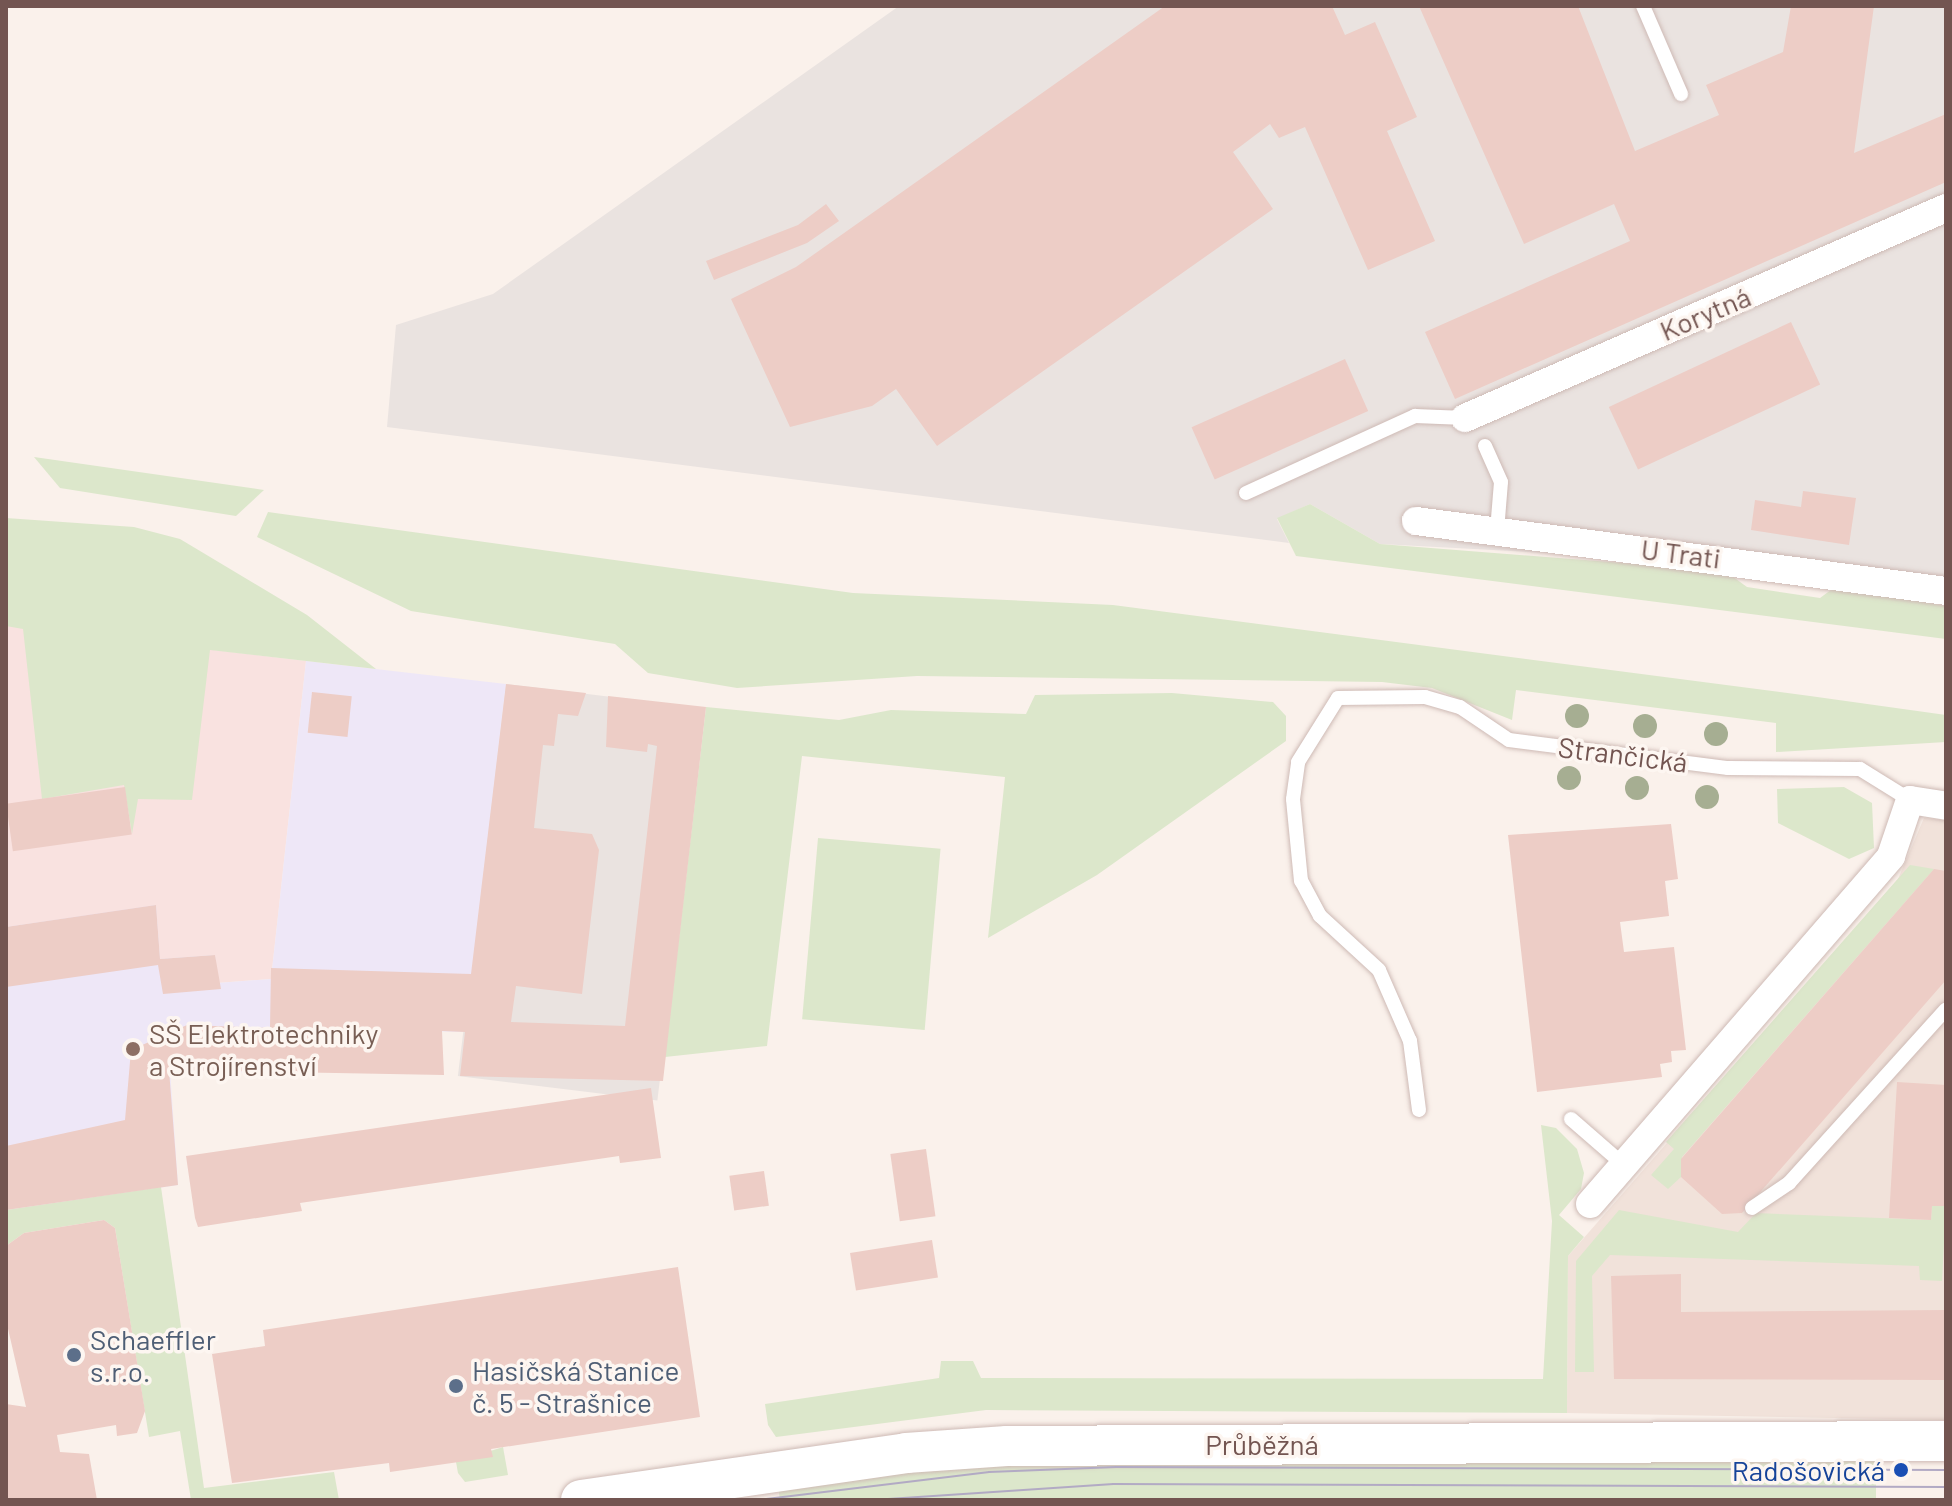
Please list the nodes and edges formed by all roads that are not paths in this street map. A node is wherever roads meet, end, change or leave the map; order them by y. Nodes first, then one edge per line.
1 (1643, 6) edge
2 (1681, 94) dead end
3 (1946, 208) edge
4 (1465, 418) joint
5 (1485, 446) dead end
6 (1246, 493) dead end
7 (1416, 521) dead end
8 (1497, 531) junction
9 (1946, 591) edge
10 (1910, 800) junction
11 (1946, 806) edge
12 (1946, 1009) edge
13 (1419, 1110) dead end
14 (1571, 1119) dead end
15 (1624, 1165) junction
16 (1590, 1204) dead end
17 (1752, 1208) dead end
18 (1946, 1441) edge
19 (581, 1500) edge

1 - 2 lane
3 - 4 street, Korytná
4 - 6 lane
5 - 8 lane
7 - 8 street, U Trati
8 - 9 street, U Trati
10 - 11 street, Strančická
10 - 13 lane, Strančická
10 - 15 street
12 - 17 lane
14 - 15 lane
15 - 16 street
18 - 19 main road, Průběžná

